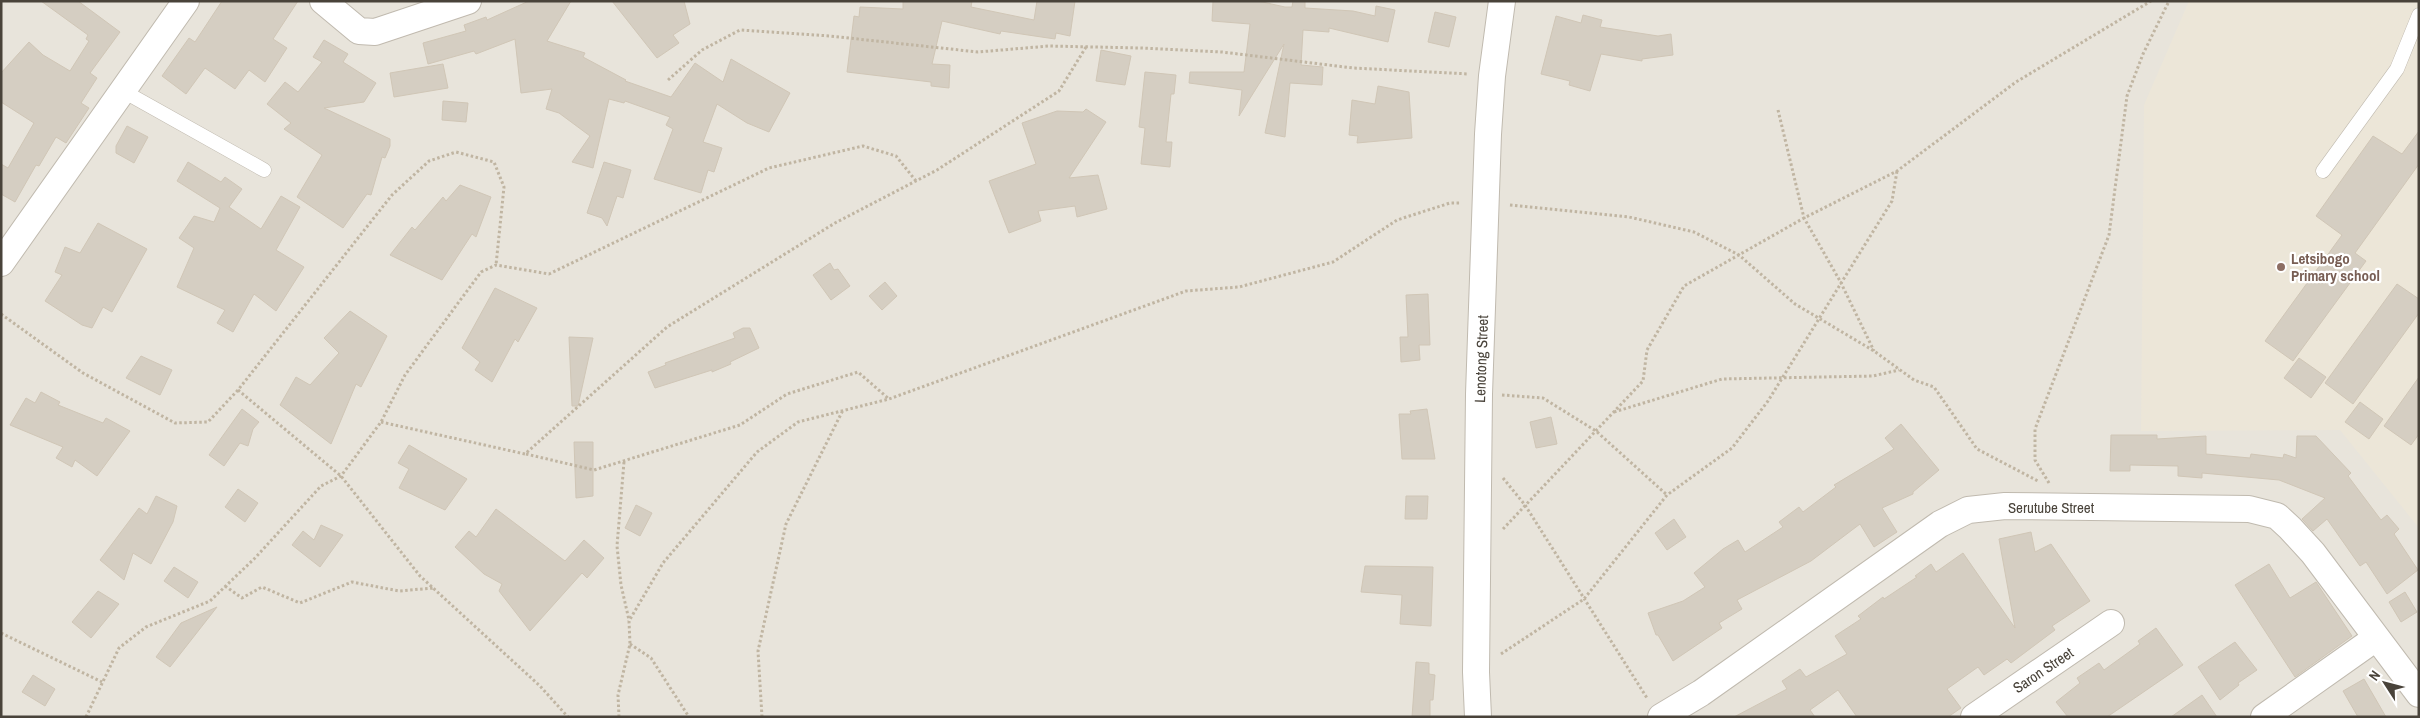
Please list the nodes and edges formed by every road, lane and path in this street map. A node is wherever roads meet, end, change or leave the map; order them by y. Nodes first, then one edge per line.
1 (186, 1) edge
2 (323, 1) edge
3 (468, 1) edge
4 (1502, 1) edge
5 (2151, 1) edge
6 (2169, 1) edge
7 (2419, 15) edge
8 (1086, 47) junction
9 (1492, 76) junction
10 (668, 80) dead end
11 (123, 91) junction
12 (1778, 110) dead end
13 (264, 170) dead end
14 (1897, 171) junction
15 (2323, 171) dead end
16 (916, 181) junction
17 (1487, 202) junction
18 (1804, 218) junction
19 (1739, 255) junction
20 (1, 263) edge
21 (496, 265) junction
22 (1840, 281) junction
23 (1, 314) edge
24 (1820, 319) junction
25 (1874, 351) junction
26 (1899, 370) junction
27 (1783, 376) junction
28 (238, 390) junction
29 (1479, 394) junction
30 (890, 399) junction
31 (844, 409) junction
32 (1614, 412) junction
33 (381, 422) junction
34 (1596, 431) junction
35 (525, 454) junction
36 (624, 462) junction
37 (341, 476) junction
38 (1502, 477) dead end
39 (1667, 495) junction
40 (1526, 505) junction
41 (1479, 555) junction
42 (224, 586) junction
43 (433, 588) junction
44 (1584, 598) junction
45 (629, 621) junction
46 (2111, 624) dead end
47 (1, 633) edge
48 (2376, 638) junction
49 (630, 644) junction
50 (1476, 672) junction
51 (102, 682) junction
52 (2419, 694) edge
53 (1654, 708) edge
54 (565, 716) edge
55 (86, 717) edge
56 (619, 717) edge
57 (690, 717) edge
58 (762, 717) edge
59 (1478, 717) edge
60 (1974, 717) edge
61 (2264, 717) edge

1 - 11 street
2 - 3 street
4 - 9 street, Lenotong Street
5 - 14 path
6 - 26 path
7 - 15 lane
8 - 9 path
8 - 10 path
8 - 16 path
9 - 17 street, Lenotong Street
11 - 13 lane
11 - 20 street
12 - 18 path
14 - 18 path
14 - 22 path
16 - 21 path
16 - 35 path
17 - 19 path
17 - 29 street, Lenotong Street
17 - 30 path
18 - 19 path
18 - 22 path
19 - 24 path
19 - 32 path
21 - 28 path
21 - 33 path
22 - 24 path
22 - 25 path
23 - 28 path
24 - 25 path
24 - 27 path
25 - 26 path
26 - 27 path
27 - 32 path
27 - 39 path
28 - 37 path
29 - 34 path
29 - 41 street, Lenotong Street
30 - 31 path
30 - 36 path
31 - 45 path
31 - 58 path
32 - 34 path
33 - 35 path
33 - 37 path
34 - 39 path
34 - 40 path
35 - 36 path
36 - 45 path
37 - 42 path
37 - 43 path
38 - 40 path
39 - 44 path
40 - 41 path
40 - 44 path
41 - 50 street, Lenotong Street
42 - 43 path
42 - 51 path
43 - 54 path
44 - 50 path
44 - 53 path
45 - 49 path
46 - 60 street, Saron Street
47 - 51 path
48 - 52 street, Serutube Street
48 - 53 street, Serutube Street
48 - 61 street
49 - 56 path
49 - 57 path
50 - 59 street, Lenotong Street
51 - 55 path

